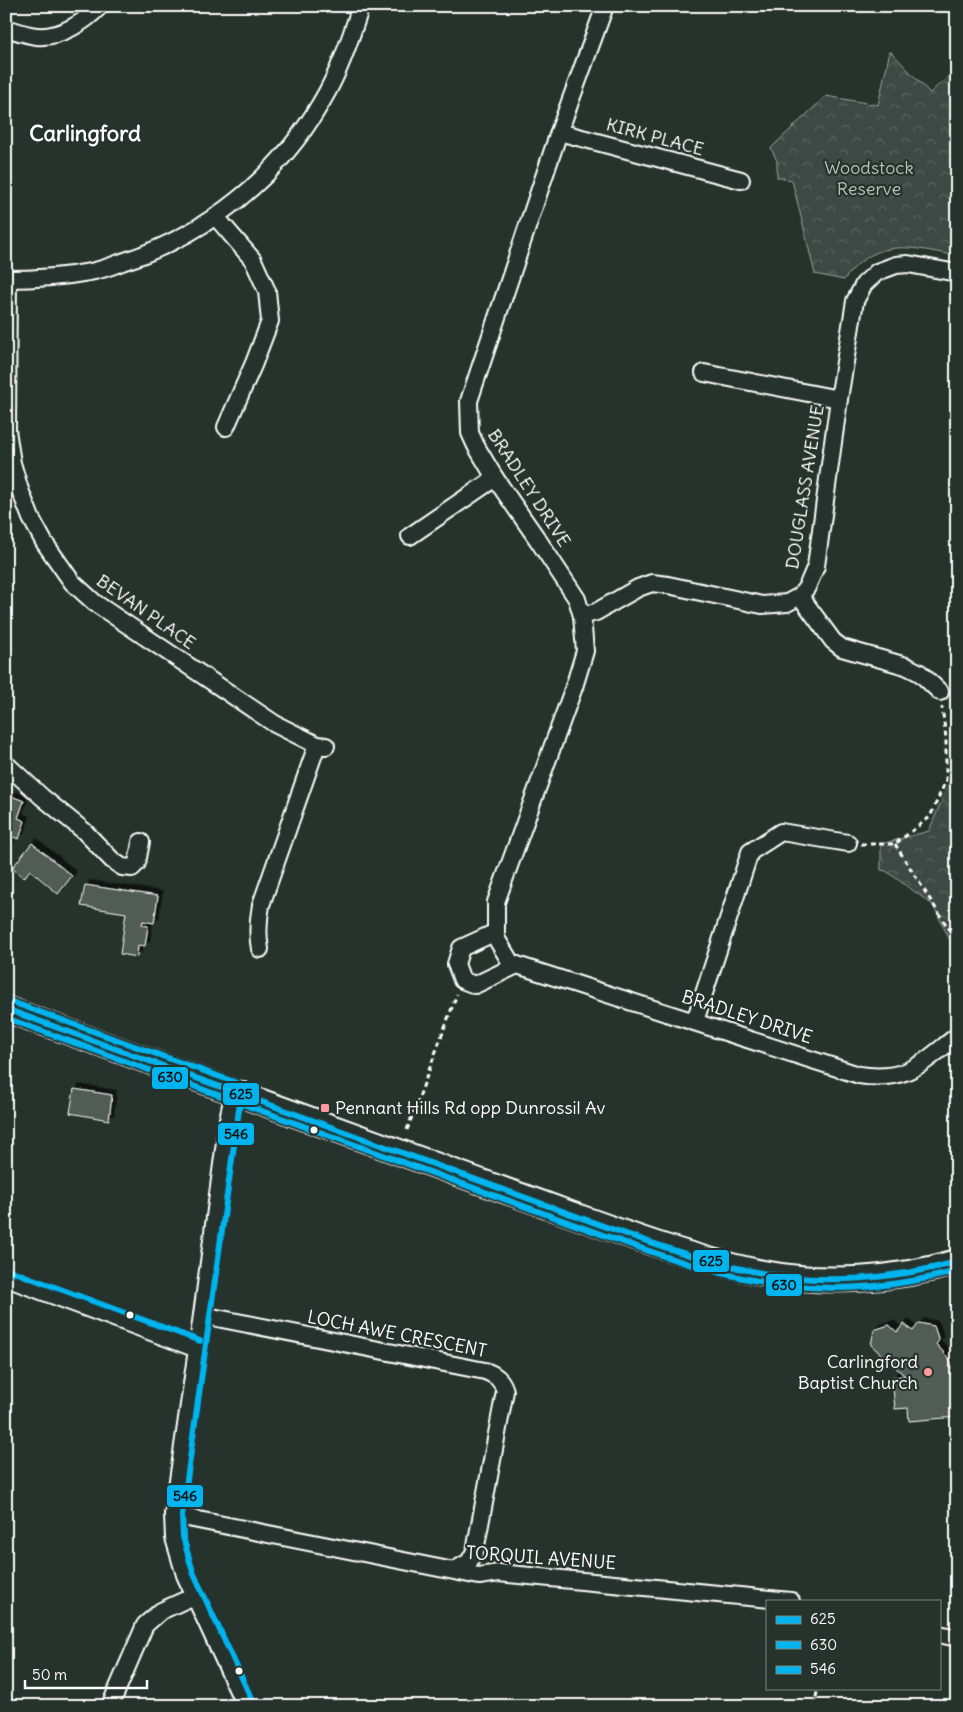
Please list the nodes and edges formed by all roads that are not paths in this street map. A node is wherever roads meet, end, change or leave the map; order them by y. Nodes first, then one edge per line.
1 (100, 6) edge
2 (361, 6) edge
3 (605, 6) edge
4 (6, 28) edge
5 (559, 132) junction
6 (741, 180) dead end
7 (216, 216) junction
8 (957, 273) edge
9 (7, 279) edge
10 (704, 373) dead end
11 (839, 398) junction
12 (226, 427) dead end
13 (495, 478) junction
14 (410, 536) dead end
15 (800, 596) junction
16 (582, 616) junction
17 (940, 692) road end
18 (6, 764) edge
19 (141, 842) dead end
20 (848, 843) road end
21 (496, 932) junction
22 (260, 949) dead end
23 (516, 965) junction
24 (6, 1009) edge
25 (695, 1021) junction
26 (957, 1036) edge
27 (234, 1091) junction
28 (957, 1262) edge
29 (6, 1278) edge
30 (202, 1315) junction
31 (196, 1349) junction
32 (173, 1515) junction
33 (455, 1570) junction
34 (194, 1596) junction
35 (782, 1600) edge
36 (940, 1634) edge
37 (957, 1638) edge
38 (110, 1706) edge
39 (245, 1706) edge

1 - 4 street
2 - 7 street
3 - 5 street, BRADLEY DRIVE
5 - 6 street, KIRK PLACE
5 - 13 street, BRADLEY DRIVE
7 - 9 street
7 - 12 street
8 - 11 street, DOUGLASS AVENUE
9 - 22 street, BEVAN PLACE
10 - 11 street
11 - 15 street, DOUGLASS AVENUE
13 - 14 street
13 - 16 street, BRADLEY DRIVE
15 - 16 street, DOUGLASS AVENUE
15 - 17 street
16 - 21 street, BRADLEY DRIVE
18 - 19 street
20 - 25 street
21 - 23 street, BRADLEY DRIVE
21 - 23 street
23 - 25 street, BRADLEY DRIVE
24 - 27 highway
25 - 26 street, BRADLEY DRIVE
27 - 28 highway
27 - 30 street
29 - 31 street
30 - 31 street
30 - 33 street, LOCH AWE CRESCENT
31 - 32 street
32 - 33 street, TORQUIL AVENUE
32 - 34 street
33 - 35 street, TORQUIL AVENUE
34 - 38 street
34 - 39 street
36 - 37 street

